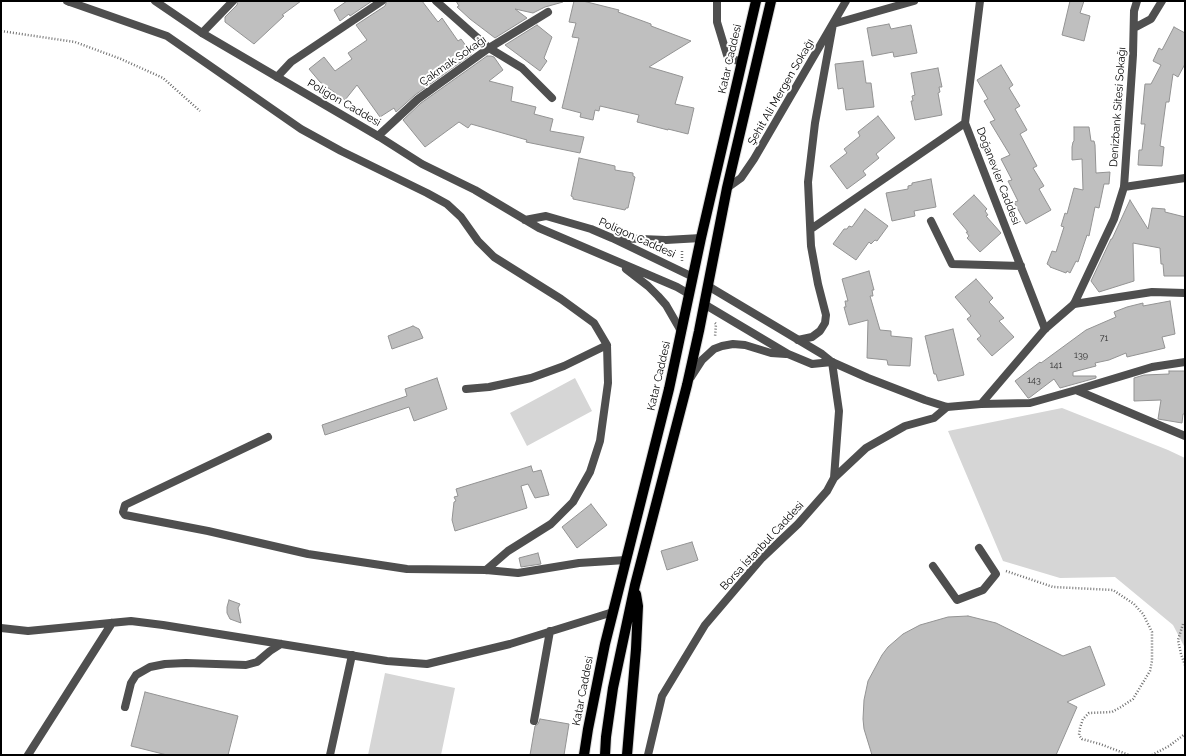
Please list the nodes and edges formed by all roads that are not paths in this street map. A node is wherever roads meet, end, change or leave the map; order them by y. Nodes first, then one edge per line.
1 (69, 1) edge
2 (155, 1) edge
3 (233, 1) edge
4 (382, 1) edge
5 (436, 1) edge
6 (717, 1) edge
7 (756, 1) edge
8 (771, 1) edge
9 (846, 1) edge
10 (914, 1) edge
11 (980, 1) edge
12 (1137, 1) edge
13 (1162, 1) edge
14 (548, 12) dead end
15 (833, 24) junction
16 (1134, 28) junction
17 (202, 33) junction
18 (489, 48) junction
19 (742, 62) junction
20 (756, 64) junction
21 (277, 77) junction
22 (552, 98) dead end
23 (966, 123) junction
24 (378, 136) junction
25 (1185, 178) edge
26 (1124, 187) junction
27 (727, 188) junction
28 (525, 220) junction
29 (931, 221) dead end
30 (811, 229) junction
31 (612, 238) junction
32 (701, 238) junction
33 (617, 263) junction
34 (1021, 266) junction
35 (693, 277) junction
36 (708, 286) junction
37 (1185, 293) edge
38 (689, 294) junction
39 (704, 304) junction
40 (1074, 304) junction
41 (1045, 329) junction
42 (681, 331) junction
43 (798, 340) junction
44 (607, 345) junction
45 (788, 354) junction
46 (832, 362) junction
47 (1185, 362) edge
48 (687, 385) junction
49 (466, 389) dead end
50 (1076, 390) junction
51 (981, 404) junction
52 (947, 407) junction
53 (1185, 436) edge
54 (268, 437) dead end
55 (834, 478) junction
56 (979, 548) dead end
57 (626, 560) junction
58 (934, 566) dead end
59 (486, 570) junction
60 (635, 585) junction
61 (613, 612) junction
62 (112, 623) junction
63 (1, 628) edge
64 (550, 631) junction
65 (281, 644) junction
66 (352, 655) junction
67 (124, 707) dead end
68 (534, 721) dead end
69 (28, 755) edge
70 (330, 755) edge
71 (584, 755) edge
72 (605, 755) edge
73 (627, 755) edge
74 (648, 755) edge

1 - 44 street
2 - 17 street, Poligon Caddesi
3 - 17 street
4 - 21 street
5 - 18 street
6 - 19 street
7 - 19 main road, Katar Caddesi
8 - 20 main road
9 - 15 street, Şehit Ali Mergen Sokağı
10 - 15 street
11 - 23 street, Doğanevler Caddesi
12 - 16 street, Denizbank Sitesi Sokağı
13 - 16 street
14 - 18 street, Çakmak Sokağı
15 - 27 street, Şehit Ali Mergen Sokağı
15 - 30 street
16 - 26 street, Denizbank Sitesi Sokağı
17 - 21 street, Poligon Caddesi
18 - 22 street
18 - 24 street, Çakmak Sokağı
19 - 20 main road
19 - 32 main road, Katar Caddesi
20 - 27 main road
21 - 24 street, Poligon Caddesi
23 - 30 street
23 - 34 street, Doğanevler Caddesi
24 - 28 street, Poligon Caddesi
25 - 26 street
26 - 40 street, Denizbank Sitesi Sokağı
27 - 36 main road
28 - 31 street, Poligon Caddesi
28 - 33 street, Poligon Caddesi
29 - 34 street
30 - 43 street
31 - 32 street
31 - 35 street, Poligon Caddesi
32 - 35 main road, Katar Caddesi
33 - 38 street, Poligon Caddesi
33 - 42 street
34 - 41 street, Doğanevler Caddesi
35 - 36 main road
35 - 38 main road, Katar Caddesi
36 - 39 main road
36 - 43 street
37 - 40 street
38 - 39 main road
38 - 42 main road, Katar Caddesi
39 - 45 street
39 - 48 main road
40 - 41 street
41 - 51 street
42 - 57 main road, Katar Caddesi
43 - 46 street
44 - 49 street
44 - 59 street
45 - 46 street
45 - 48 street
46 - 52 street
46 - 55 street, Borsa İstanbul Caddesi
47 - 50 street
48 - 60 main road
50 - 51 street
50 - 53 street
51 - 52 street
52 - 55 street
54 - 59 street
55 - 74 street, Borsa İstanbul Caddesi
56 - 58 street
57 - 59 street
57 - 61 main road, Katar Caddesi
60 - 72 main road
60 - 73 main road
61 - 64 street
61 - 71 main road, Katar Caddesi
62 - 63 street
62 - 65 street
62 - 69 street
64 - 66 street
64 - 68 street
65 - 66 street
65 - 67 street
66 - 70 street

